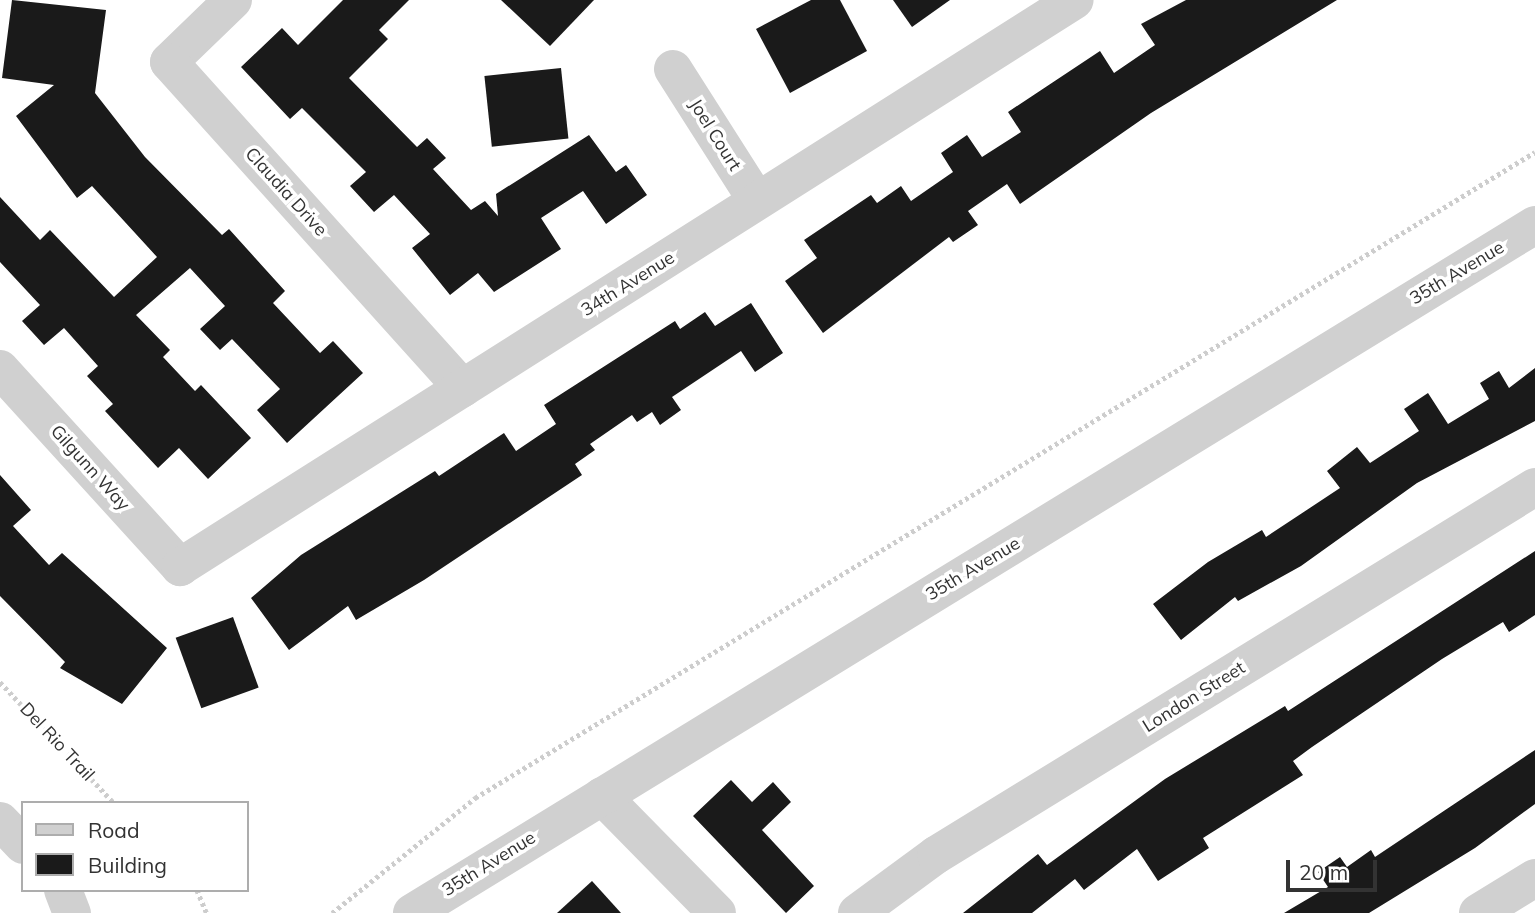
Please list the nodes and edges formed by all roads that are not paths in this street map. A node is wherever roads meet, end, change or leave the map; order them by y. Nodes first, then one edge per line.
1 (233, 0) edge
2 (1069, 2) edge
3 (673, 69) dead end
4 (757, 201) junction
5 (1535, 225) edge
6 (0, 369) edge
7 (463, 388) junction
8 (1535, 487) edge
9 (180, 567) joint
10 (602, 796) junction
11 (0, 821) edge
12 (21, 843) edge
13 (1535, 878) edge
14 (64, 892) edge
15 (72, 913) edge
16 (412, 913) edge
17 (717, 913) edge
18 (857, 913) edge
19 (1478, 913) edge

1 - 7 street, Claudia Drive
2 - 4 street, 34th Avenue
3 - 4 street, Joel Court
4 - 7 street, 34th Avenue
5 - 10 street, 35th Avenue
6 - 9 street, Gilgunn Way
7 - 9 street, 34th Avenue
8 - 18 street, London Street
10 - 16 street, 35th Avenue
10 - 17 street
11 - 12 street
13 - 19 street
14 - 15 street

